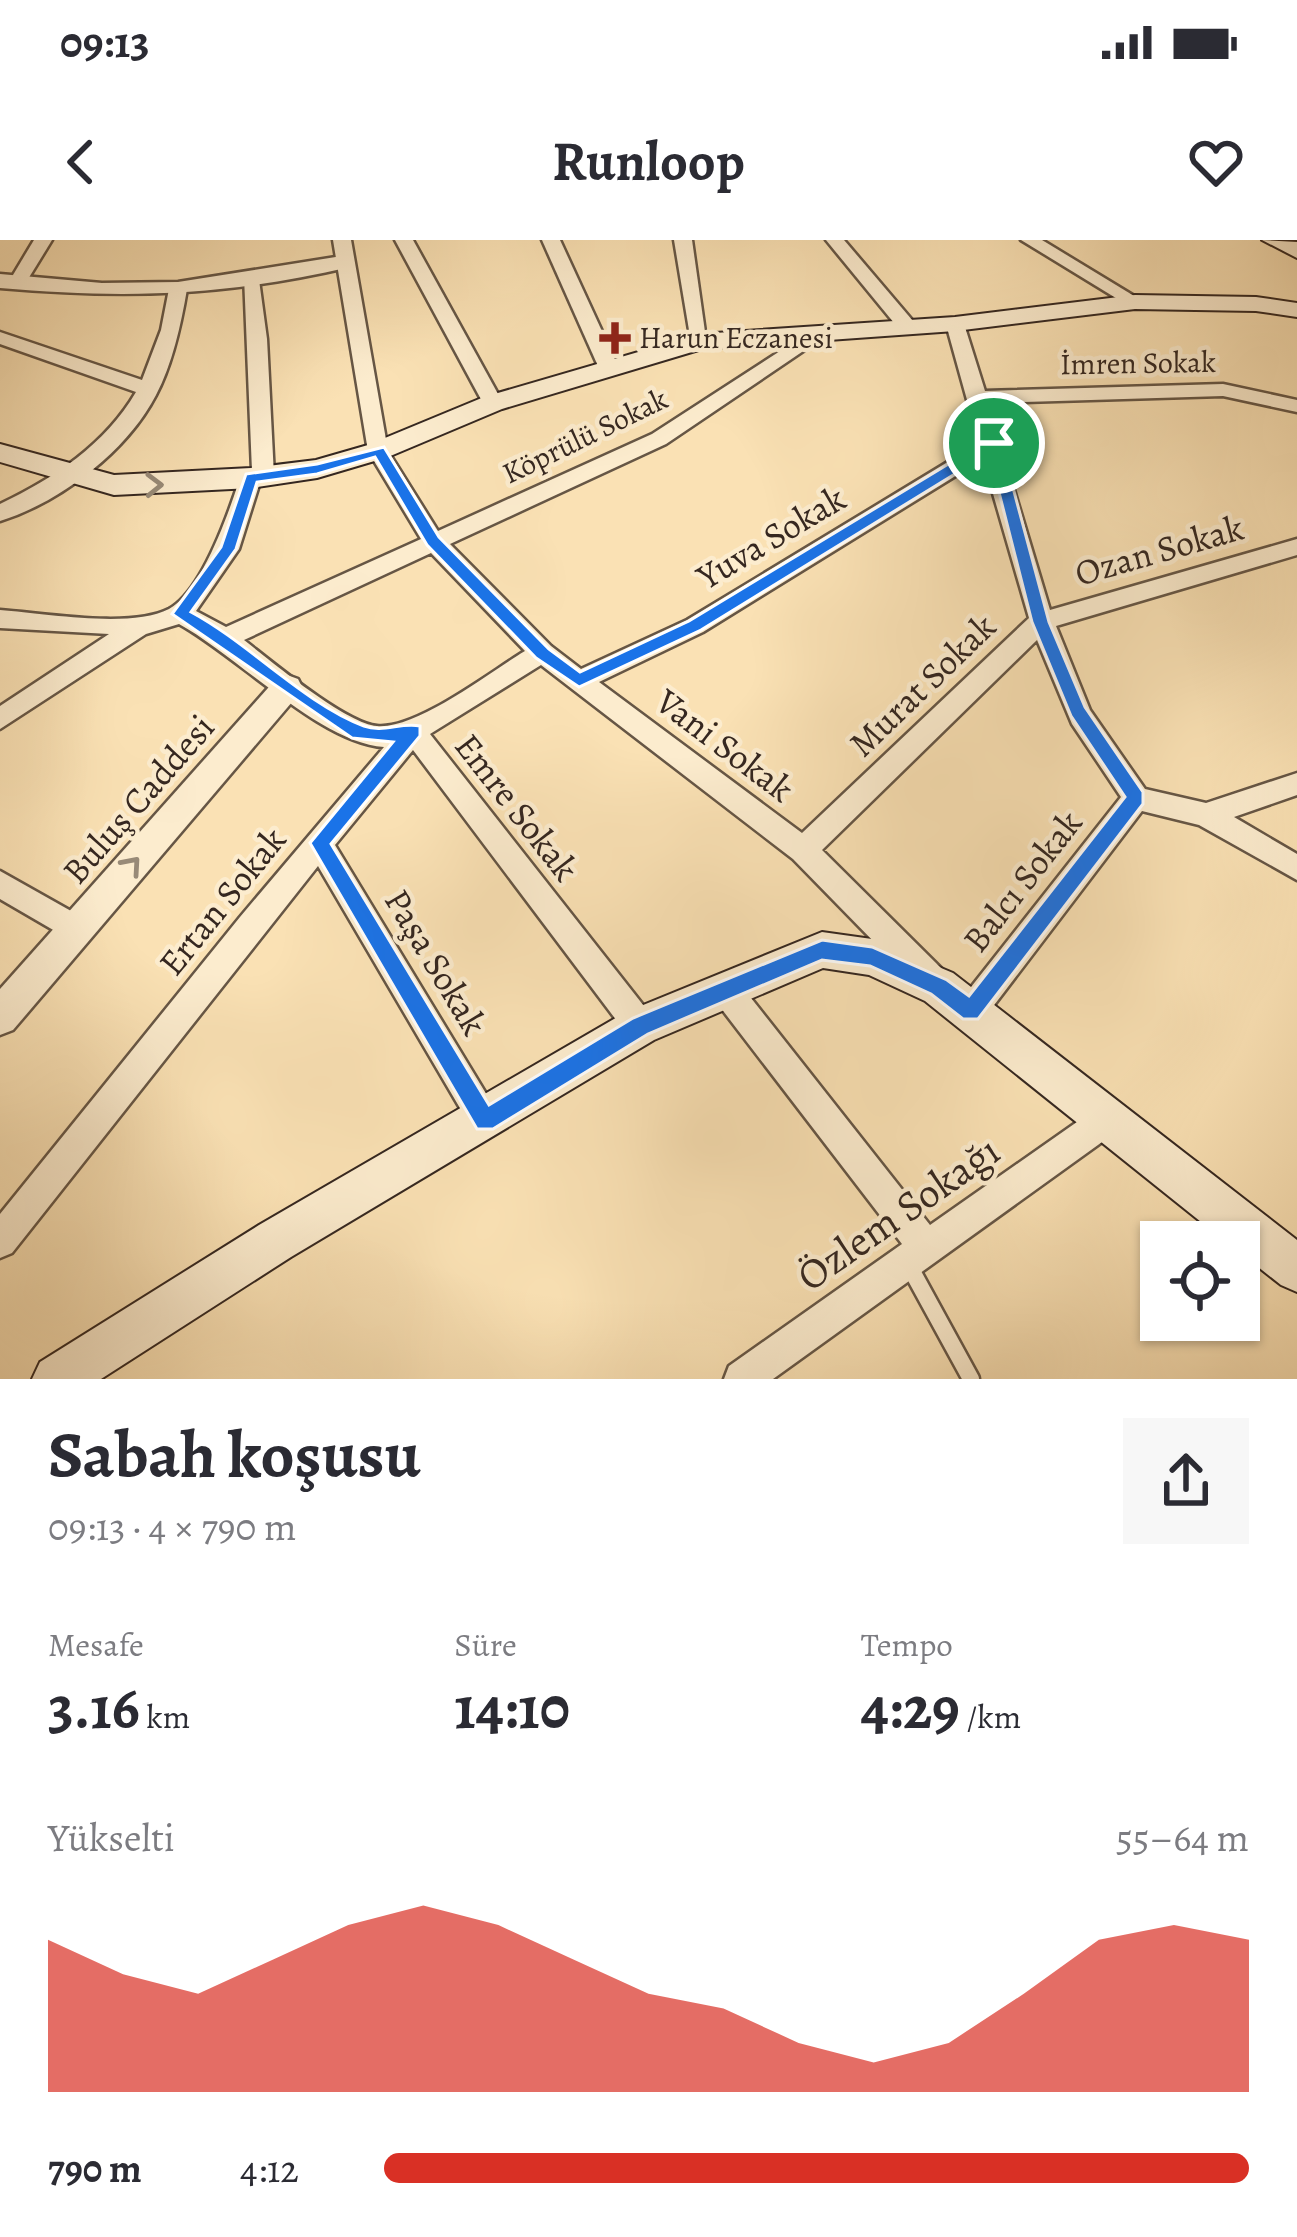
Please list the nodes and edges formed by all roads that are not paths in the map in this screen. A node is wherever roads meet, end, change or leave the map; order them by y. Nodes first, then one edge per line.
1 (43, 240) edge
2 (404, 240) edge
3 (550, 240) edge
4 (683, 240) edge
5 (835, 240) edge
6 (1030, 240) edge
7 (1273, 240) edge
8 (342, 251) edge
9 (1297, 251) edge
10 (250, 280) junction
11 (9, 281) edge
12 (178, 289) junction
13 (1135, 302) junction
14 (1297, 310) edge
15 (955, 324) junction
16 (906, 325) junction
17 (818, 335) junction
18 (0, 338) edge
19 (700, 342) junction
20 (608, 367) junction
21 (150, 390) junction
22 (979, 397) junction
23 (493, 403) junction
24 (1297, 406) edge
25 (994, 443) junction
26 (379, 451) junction
27 (0, 453) edge
28 (68, 476) junction
29 (257, 477) junction
30 (0, 513) edge
31 (433, 541) junction
32 (1297, 547) edge
33 (181, 614) junction
34 (0, 620) edge
35 (1040, 622) junction
36 (138, 627) junction
37 (225, 638) junction
38 (542, 653) junction
39 (579, 680) junction
40 (287, 687) junction
41 (0, 718) edge
42 (413, 731) junction
43 (1297, 784) edge
44 (1136, 798) junction
45 (1206, 815) junction
46 (320, 843) junction
47 (803, 850) junction
48 (1297, 868) edge
49 (0, 884) edge
50 (76, 929) junction
51 (725, 988) junction
52 (955, 999) junction
53 (0, 1017) edge
54 (640, 1026) junction
55 (485, 1120) junction
56 (1106, 1121) junction
57 (0, 1241) edge
58 (917, 1255) junction
59 (1297, 1269) edge
60 (57, 1379) edge
61 (742, 1379) edge
62 (971, 1379) edge

1 - 11 street
2 - 23 street
3 - 20 street
4 - 19 street
5 - 16 street
6 - 13 street
7 - 9 main road
8 - 10 street
8 - 26 street, Vani Sokak
10 - 12 street
10 - 29 street
11 - 12 street
12 - 21 street
13 - 14 main road
13 - 15 main road
15 - 16 main road
15 - 22 street
16 - 17 main road
17 - 19 main road
17 - 31 street, Köprülü Sokak
18 - 21 street
19 - 20 main road
20 - 23 main road
21 - 28 street
22 - 24 street, İmren Sokak
22 - 25 street
23 - 26 main road
25 - 35 street
25 - 39 street, Yuva Sokak
26 - 29 main road
26 - 31 street, Vani Sokak
27 - 28 main road
28 -> 29 main road
28 - 30 street
29 - 33 street
31 - 37 street, Köprülü Sokak
31 - 38 street, Vani Sokak
32 - 35 street, Ozan Sokak
33 - 36 street
33 - 37 street, Emre Sokak
34 - 36 street
35 - 44 street
35 - 47 street, Murat Sokak
36 - 41 street
37 - 40 street, Emre Sokak
38 - 39 street, Vani Sokak
38 - 42 street, Ertan Sokak
39 - 47 street, Vani Sokak
40 - 42 street, Emre Sokak
50 -> 40 street, Buluş Caddesi
42 - 46 street, Ertan Sokak
42 - 54 street, Emre Sokak
43 - 45 street
44 - 45 street
44 - 52 street, Balcı Sokak
45 - 48 street
46 - 55 street, Paşa Sokak
46 - 57 street, Ertan Sokak
47 - 52 street, Vani Sokak
49 - 50 street
50 - 53 street, Buluş Caddesi
51 - 52 main road
51 - 54 main road
51 - 58 street
52 - 56 main road
54 - 55 main road
55 - 60 main road
56 - 58 street, Özlem Sokağı
56 - 59 main road
58 - 61 street, Özlem Sokağı
58 - 62 lane

